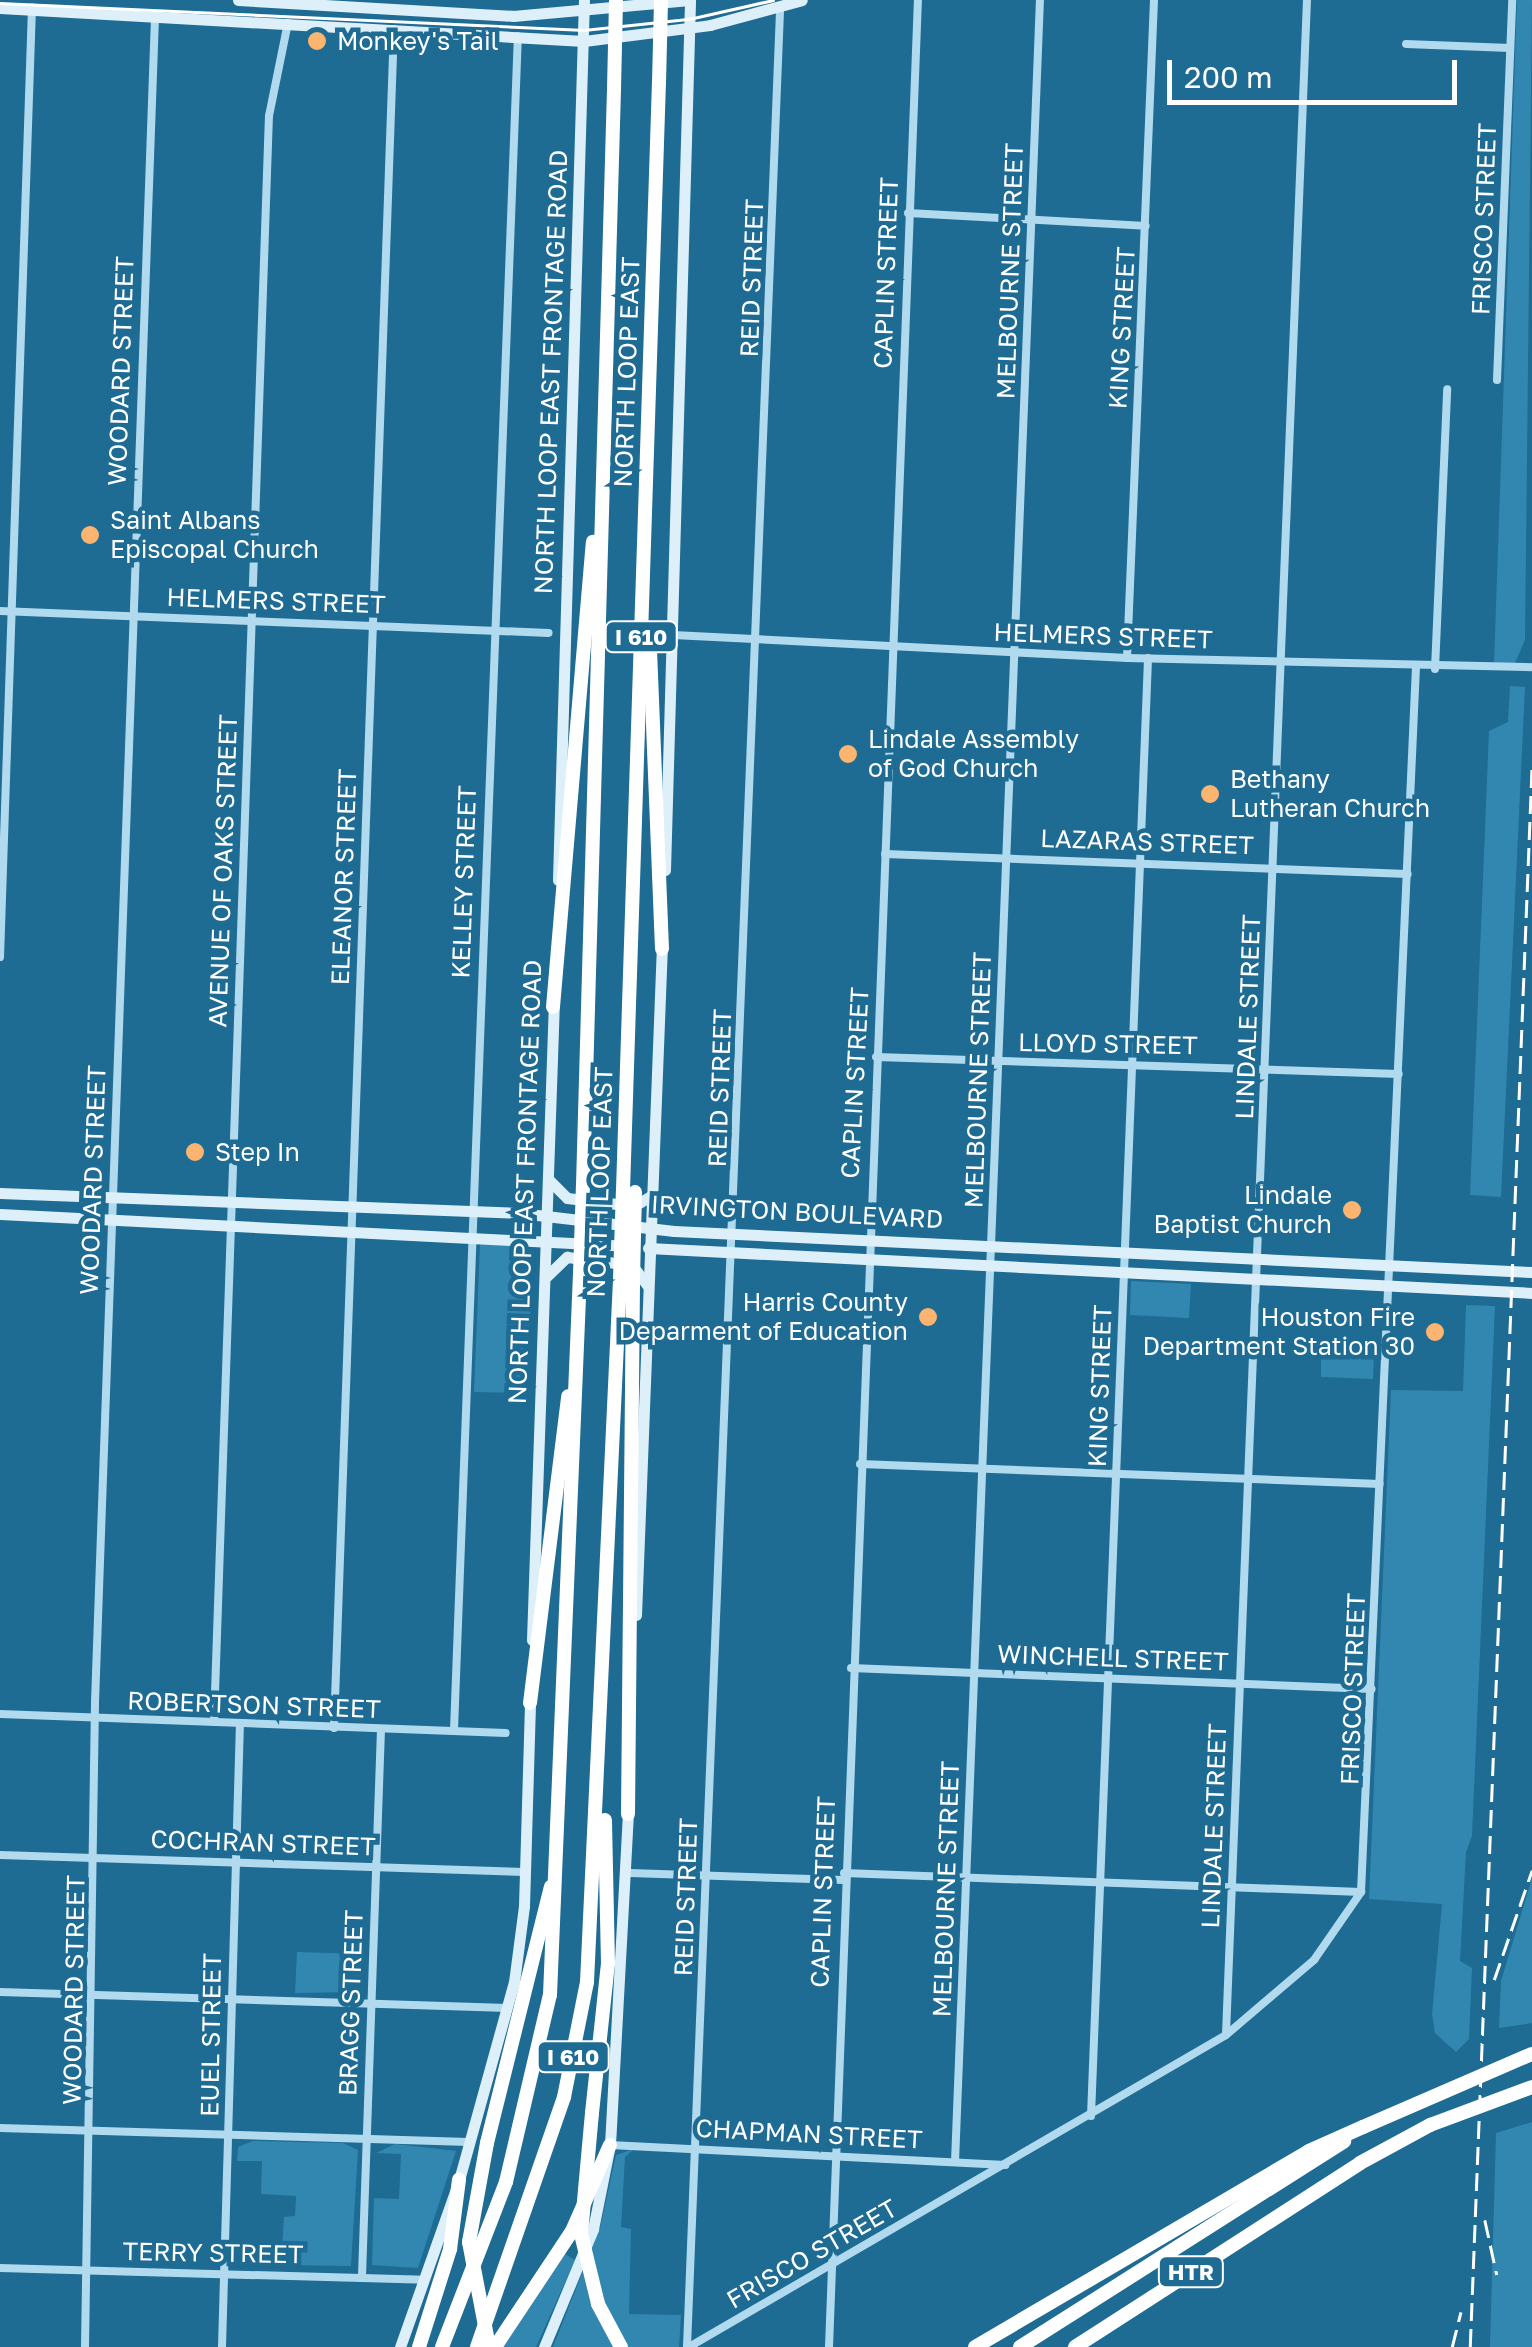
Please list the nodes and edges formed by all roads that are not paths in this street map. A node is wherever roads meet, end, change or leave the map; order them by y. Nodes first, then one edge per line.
1 (238, 0) edge
2 (616, 0) edge
3 (661, 0) edge
4 (690, 0) edge
5 (802, 0) edge
6 (918, 0) edge
7 (1040, 0) edge
8 (1154, 0) edge
9 (1307, 0) edge
10 (1512, 0) edge
11 (290, 1) edge
12 (584, 6) edge
13 (0, 8) edge
14 (32, 8) junction
15 (494, 8) edge
16 (780, 9) junction
17 (155, 15) junction
18 (288, 24) junction
19 (394, 28) junction
20 (689, 29) junction
21 (518, 36) junction
22 (584, 41) junction
23 (1406, 44) dead end
24 (1510, 48) junction
25 (908, 213) junction
26 (1032, 220) junction
27 (1146, 226) junction
28 (1498, 380) dead end
29 (1447, 389) dead end
30 (603, 457) junction
31 (646, 483) junction
32 (0, 611) edge
33 (12, 611) junction
34 (132, 615) junction
35 (252, 620) junction
36 (373, 625) junction
37 (493, 630) junction
38 (550, 633) dead end
39 (673, 635) junction
40 (757, 640) junction
41 (894, 648) junction
42 (1015, 653) junction
43 (1127, 658) junction
44 (1148, 658) junction
45 (1282, 662) junction
46 (1532, 667) edge
47 (1416, 668) junction
48 (1435, 669) junction
49 (885, 854) junction
50 (1006, 856) junction
51 (1140, 863) junction
52 (1274, 868) junction
53 (1408, 874) junction
54 (662, 949) junction
55 (0, 957) edge
56 (553, 1007) junction
57 (876, 1057) junction
58 (1000, 1062) junction
59 (1133, 1064) junction
60 (1266, 1068) junction
61 (1398, 1074) junction
62 (547, 1176) junction
63 (0, 1192) edge
64 (654, 1194) junction
65 (112, 1198) junction
66 (232, 1202) junction
67 (352, 1208) junction
68 (472, 1212) junction
69 (0, 1214) edge
70 (546, 1217) junction
71 (112, 1219) junction
72 (231, 1224) junction
73 (352, 1228) junction
74 (653, 1228) junction
75 (470, 1233) junction
76 (734, 1233) junction
77 (546, 1238) junction
78 (868, 1240) junction
79 (992, 1244) junction
80 (652, 1248) junction
81 (1125, 1250) junction
82 (733, 1252) junction
83 (1258, 1254) junction
84 (867, 1259) junction
85 (990, 1264) junction
86 (1391, 1267) junction
87 (1434, 1268) junction
88 (1124, 1270) junction
89 (1532, 1272) edge
90 (1257, 1274) junction
91 (626, 1280) junction
92 (544, 1282) junction
93 (1390, 1288) junction
94 (1434, 1289) junction
95 (1532, 1293) edge
96 (650, 1294) junction
97 (579, 1301) junction
98 (860, 1464) junction
99 (982, 1468) junction
100 (1116, 1475) junction
101 (1247, 1478) junction
102 (1380, 1484) junction
103 (852, 1668) junction
104 (975, 1673) junction
105 (1108, 1677) junction
106 (1240, 1683) junction
107 (1372, 1689) junction
108 (530, 1703) junction
109 (0, 1714) edge
110 (97, 1718) junction
111 (214, 1722) junction
112 (240, 1724) junction
113 (334, 1728) junction
114 (380, 1730) junction
115 (454, 1730) junction
116 (506, 1733) dead end
117 (602, 1753) junction
118 (628, 1814) junction
119 (560, 1852) junction
120 (0, 1855) edge
121 (96, 1858) junction
122 (235, 1862) junction
123 (376, 1867) junction
124 (526, 1872) junction
125 (630, 1873) junction
126 (844, 1877) junction
127 (968, 1877) junction
128 (707, 1879) junction
129 (1100, 1881) junction
130 (1232, 1886) junction
131 (1361, 1892) junction
132 (0, 1992) edge
133 (94, 1996) junction
134 (232, 1999) junction
135 (370, 2003) junction
136 (508, 2008) junction
137 (1226, 2035) junction
138 (1532, 2054) edge
139 (1532, 2087) edge
140 (1091, 2116) junction
141 (1362, 2127) junction
142 (0, 2128) edge
143 (92, 2131) junction
144 (230, 2134) junction
145 (367, 2138) junction
146 (469, 2142) junction
147 (610, 2145) junction
148 (696, 2148) junction
149 (834, 2156) junction
150 (955, 2162) junction
151 (1006, 2165) junction
152 (459, 2180) junction
153 (0, 2268) edge
154 (829, 2268) junction
155 (86, 2270) junction
156 (224, 2273) junction
157 (362, 2276) junction
158 (426, 2280) junction
159 (1096, 2334) junction
160 (84, 2347) edge
161 (222, 2347) edge
162 (400, 2347) edge
163 (419, 2347) edge
164 (442, 2347) edge
165 (476, 2347) edge
166 (492, 2347) edge
167 (544, 2347) edge
168 (620, 2347) edge
169 (688, 2347) edge
170 (829, 2347) edge
171 (976, 2347) edge
172 (1020, 2347) edge
173 (1074, 2347) edge
174 (1085, 2347) edge

1 - 11 main road
2 - 30 highway, NORTH LOOP EAST / I 610, bridge
3 - 31 highway, NORTH LOOP EAST / I 610, bridge
4 - 12 main road
4 - 20 main road
5 - 16 main road
6 - 25 street, CAPLIN STREET
7 - 26 street, MELBOURNE STREET
8 - 27 street, KING STREET
9 - 45 street, LINDALE STREET
10 - 24 street, FRISCO STREET
11 - 15 main road
12 - 15 main road
12 - 22 main road, NORTH LOOP EAST FRONTAGE ROAD
13 - 14 main road
14 - 17 main road
14 - 33 street
16 - 20 main road
16 - 40 street, REID STREET
17 - 18 main road
17 - 34 street, WOODARD STREET
18 - 19 main road
18 - 35 street, AVENUE OF OAKS STREET
19 - 21 main road
19 - 36 street, ELEANOR STREET
20 - 22 main road
20 - 39 main road
21 - 22 main road
21 - 37 street, KELLEY STREET
22 - 56 main road, NORTH LOOP EAST FRONTAGE ROAD
23 - 24 street
24 - 28 street, FRISCO STREET
25 - 26 street
25 - 41 street, CAPLIN STREET
26 - 27 street
26 - 42 street, MELBOURNE STREET
27 - 43 street, KING STREET
29 - 48 street
30 - 56 highway
30 - 97 highway, NORTH LOOP EAST / I 610, bridge
31 - 54 highway
31 - 91 highway, NORTH LOOP EAST / I 610, bridge
32 - 33 street, HELMERS STREET
33 - 34 street, HELMERS STREET
33 - 55 street
34 - 35 street, HELMERS STREET
34 - 65 street, WOODARD STREET
35 - 36 street, HELMERS STREET
35 - 66 street, AVENUE OF OAKS STREET
36 - 37 street, HELMERS STREET
36 - 67 street, ELEANOR STREET
37 - 38 street, HELMERS STREET
37 - 68 street, KELLEY STREET
39 - 40 street, HELMERS STREET
39 - 54 main road
40 - 41 street, HELMERS STREET
40 - 76 street, REID STREET
41 - 42 street, HELMERS STREET
41 - 49 street, CAPLIN STREET
42 - 43 street, HELMERS STREET
42 - 50 street, MELBOURNE STREET
43 - 44 street, HELMERS STREET
44 - 45 street, HELMERS STREET
44 - 51 street, KING STREET
45 - 47 street, HELMERS STREET
45 - 52 street, LINDALE STREET
46 - 48 street, HELMERS STREET
47 - 48 street, HELMERS STREET
47 - 53 street, FRISCO STREET
49 - 50 street, LAZARAS STREET
49 - 57 street, CAPLIN STREET
50 - 51 street, LAZARAS STREET
50 - 58 street, MELBOURNE STREET
51 - 52 street, LAZARAS STREET
51 - 59 street, KING STREET
52 - 53 street, LAZARAS STREET
52 - 60 street, LINDALE STREET
53 - 61 street, FRISCO STREET
54 - 64 main road
56 - 62 main road, NORTH LOOP EAST FRONTAGE ROAD
57 - 58 street, LLOYD STREET
57 - 78 street, CAPLIN STREET
58 - 59 street, LLOYD STREET
58 - 79 street, MELBOURNE STREET
59 - 60 street, LLOYD STREET
59 - 81 street, KING STREET
60 - 61 street, LLOYD STREET
60 - 83 street, LINDALE STREET
61 - 86 street, FRISCO STREET
62 - 64 main road
62 - 70 main road, NORTH LOOP EAST FRONTAGE ROAD
63 - 65 main road, IRVINGTON BOULEVARD
64 - 74 main road
65 - 66 main road, IRVINGTON BOULEVARD
65 - 71 street, WOODARD STREET
66 - 67 main road, IRVINGTON BOULEVARD
66 - 72 street, AVENUE OF OAKS STREET
67 - 68 main road, IRVINGTON BOULEVARD
67 - 73 street, ELEANOR STREET
68 - 70 main road, IRVINGTON BOULEVARD
68 - 75 street, KELLEY STREET
69 - 71 main road, IRVINGTON BOULEVARD
70 - 74 main road, IRVINGTON BOULEVARD
70 - 77 main road, NORTH LOOP EAST FRONTAGE ROAD
71 - 72 main road, IRVINGTON BOULEVARD
71 - 110 street, WOODARD STREET
72 - 73 main road, IRVINGTON BOULEVARD
72 - 111 street, AVENUE OF OAKS STREET
73 - 75 main road, IRVINGTON BOULEVARD
73 - 113 street, ELEANOR STREET
74 - 76 main road, IRVINGTON BOULEVARD
74 - 80 main road
75 - 77 main road, IRVINGTON BOULEVARD
75 - 115 street, KELLEY STREET
76 - 78 main road, IRVINGTON BOULEVARD
76 - 82 street, REID STREET
77 - 80 main road, IRVINGTON BOULEVARD
77 - 92 main road, NORTH LOOP EAST FRONTAGE ROAD
78 - 79 main road, IRVINGTON BOULEVARD
78 - 84 street, CAPLIN STREET
79 - 81 main road, IRVINGTON BOULEVARD
79 - 85 street, MELBOURNE STREET
80 - 82 main road, IRVINGTON BOULEVARD
80 - 96 main road
81 - 83 main road, IRVINGTON BOULEVARD
81 - 88 street, KING STREET
82 - 84 main road, IRVINGTON BOULEVARD
82 - 128 street, REID STREET
83 - 86 main road, IRVINGTON BOULEVARD
83 - 90 street, LINDALE STREET
84 - 85 main road, IRVINGTON BOULEVARD
84 - 98 street, CAPLIN STREET
85 - 88 main road, IRVINGTON BOULEVARD
85 - 99 street, MELBOURNE STREET
86 - 87 main road, IRVINGTON BOULEVARD
86 - 93 street, FRISCO STREET
87 - 89 main road, IRVINGTON BOULEVARD
87 - 94 main road
88 - 90 main road, IRVINGTON BOULEVARD
88 - 100 street, KING STREET
90 - 93 main road, IRVINGTON BOULEVARD
90 - 101 street, LINDALE STREET
91 - 117 highway, NORTH LOOP EAST / I 610
91 - 118 highway
92 - 96 main road
92 - 108 main road, NORTH LOOP EAST FRONTAGE ROAD
93 - 94 main road, IRVINGTON BOULEVARD
93 - 102 street, FRISCO STREET
94 - 95 main road, IRVINGTON BOULEVARD
96 - 118 main road
97 - 108 highway
97 - 119 highway, NORTH LOOP EAST / I 610
98 - 99 street
98 - 103 street, CAPLIN STREET
99 - 100 street
99 - 104 street, MELBOURNE STREET
100 - 101 street
100 - 105 street, KING STREET
101 - 102 street
101 - 106 street, LINDALE STREET
102 - 107 street, FRISCO STREET
103 - 104 street, WINCHELL STREET
103 - 126 street, CAPLIN STREET
104 - 105 street, WINCHELL STREET
104 - 127 street, MELBOURNE STREET
105 - 106 street, WINCHELL STREET
105 - 129 street, KING STREET
106 - 107 street, WINCHELL STREET
106 - 130 street, LINDALE STREET
107 - 131 street, FRISCO STREET
108 - 124 main road, NORTH LOOP EAST FRONTAGE ROAD
109 - 110 street, ROBERTSON STREET
110 - 111 street, ROBERTSON STREET
110 - 121 street, WOODARD STREET
111 - 112 street, ROBERTSON STREET
112 - 113 street, ROBERTSON STREET
112 - 122 street, EUEL STREET
113 - 114 street, ROBERTSON STREET
114 - 115 street, ROBERTSON STREET
114 - 123 street, BRAGG STREET
115 - 116 street, ROBERTSON STREET
117 - 165 highway, NORTH LOOP EAST / I 610
117 - 168 highway, bridge
118 - 125 main road
119 - 164 highway, NORTH LOOP EAST / I 610
119 - 166 highway, bridge
120 - 121 street, COCHRAN STREET
121 - 122 street, COCHRAN STREET
121 - 133 street, WOODARD STREET
122 - 123 street, COCHRAN STREET
122 - 134 street, EUEL STREET
123 - 124 street, COCHRAN STREET
123 - 135 street, BRAGG STREET
124 - 136 main road, NORTH LOOP EAST FRONTAGE ROAD
125 - 128 street
125 - 147 main road
126 - 127 street
126 - 128 street
126 - 149 street, CAPLIN STREET
127 - 129 street
127 - 150 street, MELBOURNE STREET
128 - 148 street, REID STREET
129 - 130 street
129 - 140 street, KING STREET
130 - 131 street
130 - 137 street, LINDALE STREET
131 - 137 street, FRISCO STREET
132 - 133 street
133 - 134 street
133 - 143 street, WOODARD STREET
134 - 135 street
134 - 144 street, EUEL STREET
135 - 136 street
135 - 145 street, BRAGG STREET
136 - 146 main road, NORTH LOOP EAST FRONTAGE ROAD
137 - 140 street, FRISCO STREET
138 - 141 highway, bridge
139 - 159 highway, HTR, bridge
140 - 151 street, FRISCO STREET
141 - 171 highway
141 - 172 highway
142 - 143 street
143 - 144 street
143 - 155 street, WOODARD STREET
144 - 145 street
144 - 156 street, EUEL STREET
145 - 146 street
145 - 157 street, BRAGG STREET
146 - 152 main road, NORTH LOOP EAST FRONTAGE ROAD
147 - 148 street, CHAPMAN STREET
147 - 166 highway
147 - 167 main road
148 - 149 street, CHAPMAN STREET
148 - 169 street, REID STREET
149 - 150 street, CHAPMAN STREET
149 - 154 street, CAPLIN STREET
150 - 151 street, CHAPMAN STREET
151 - 154 street, FRISCO STREET
152 - 158 main road, NORTH LOOP EAST FRONTAGE ROAD
152 - 163 highway
153 - 155 street, TERRY STREET
154 - 169 street, FRISCO STREET
154 - 170 street, CAPLIN STREET
155 - 156 street, TERRY STREET
155 - 160 street, WOODARD STREET
156 - 157 street, TERRY STREET
156 - 161 street, EUEL STREET
157 - 158 street, TERRY STREET
158 - 162 main road, NORTH LOOP EAST FRONTAGE ROAD
159 - 173 highway
159 - 174 highway

